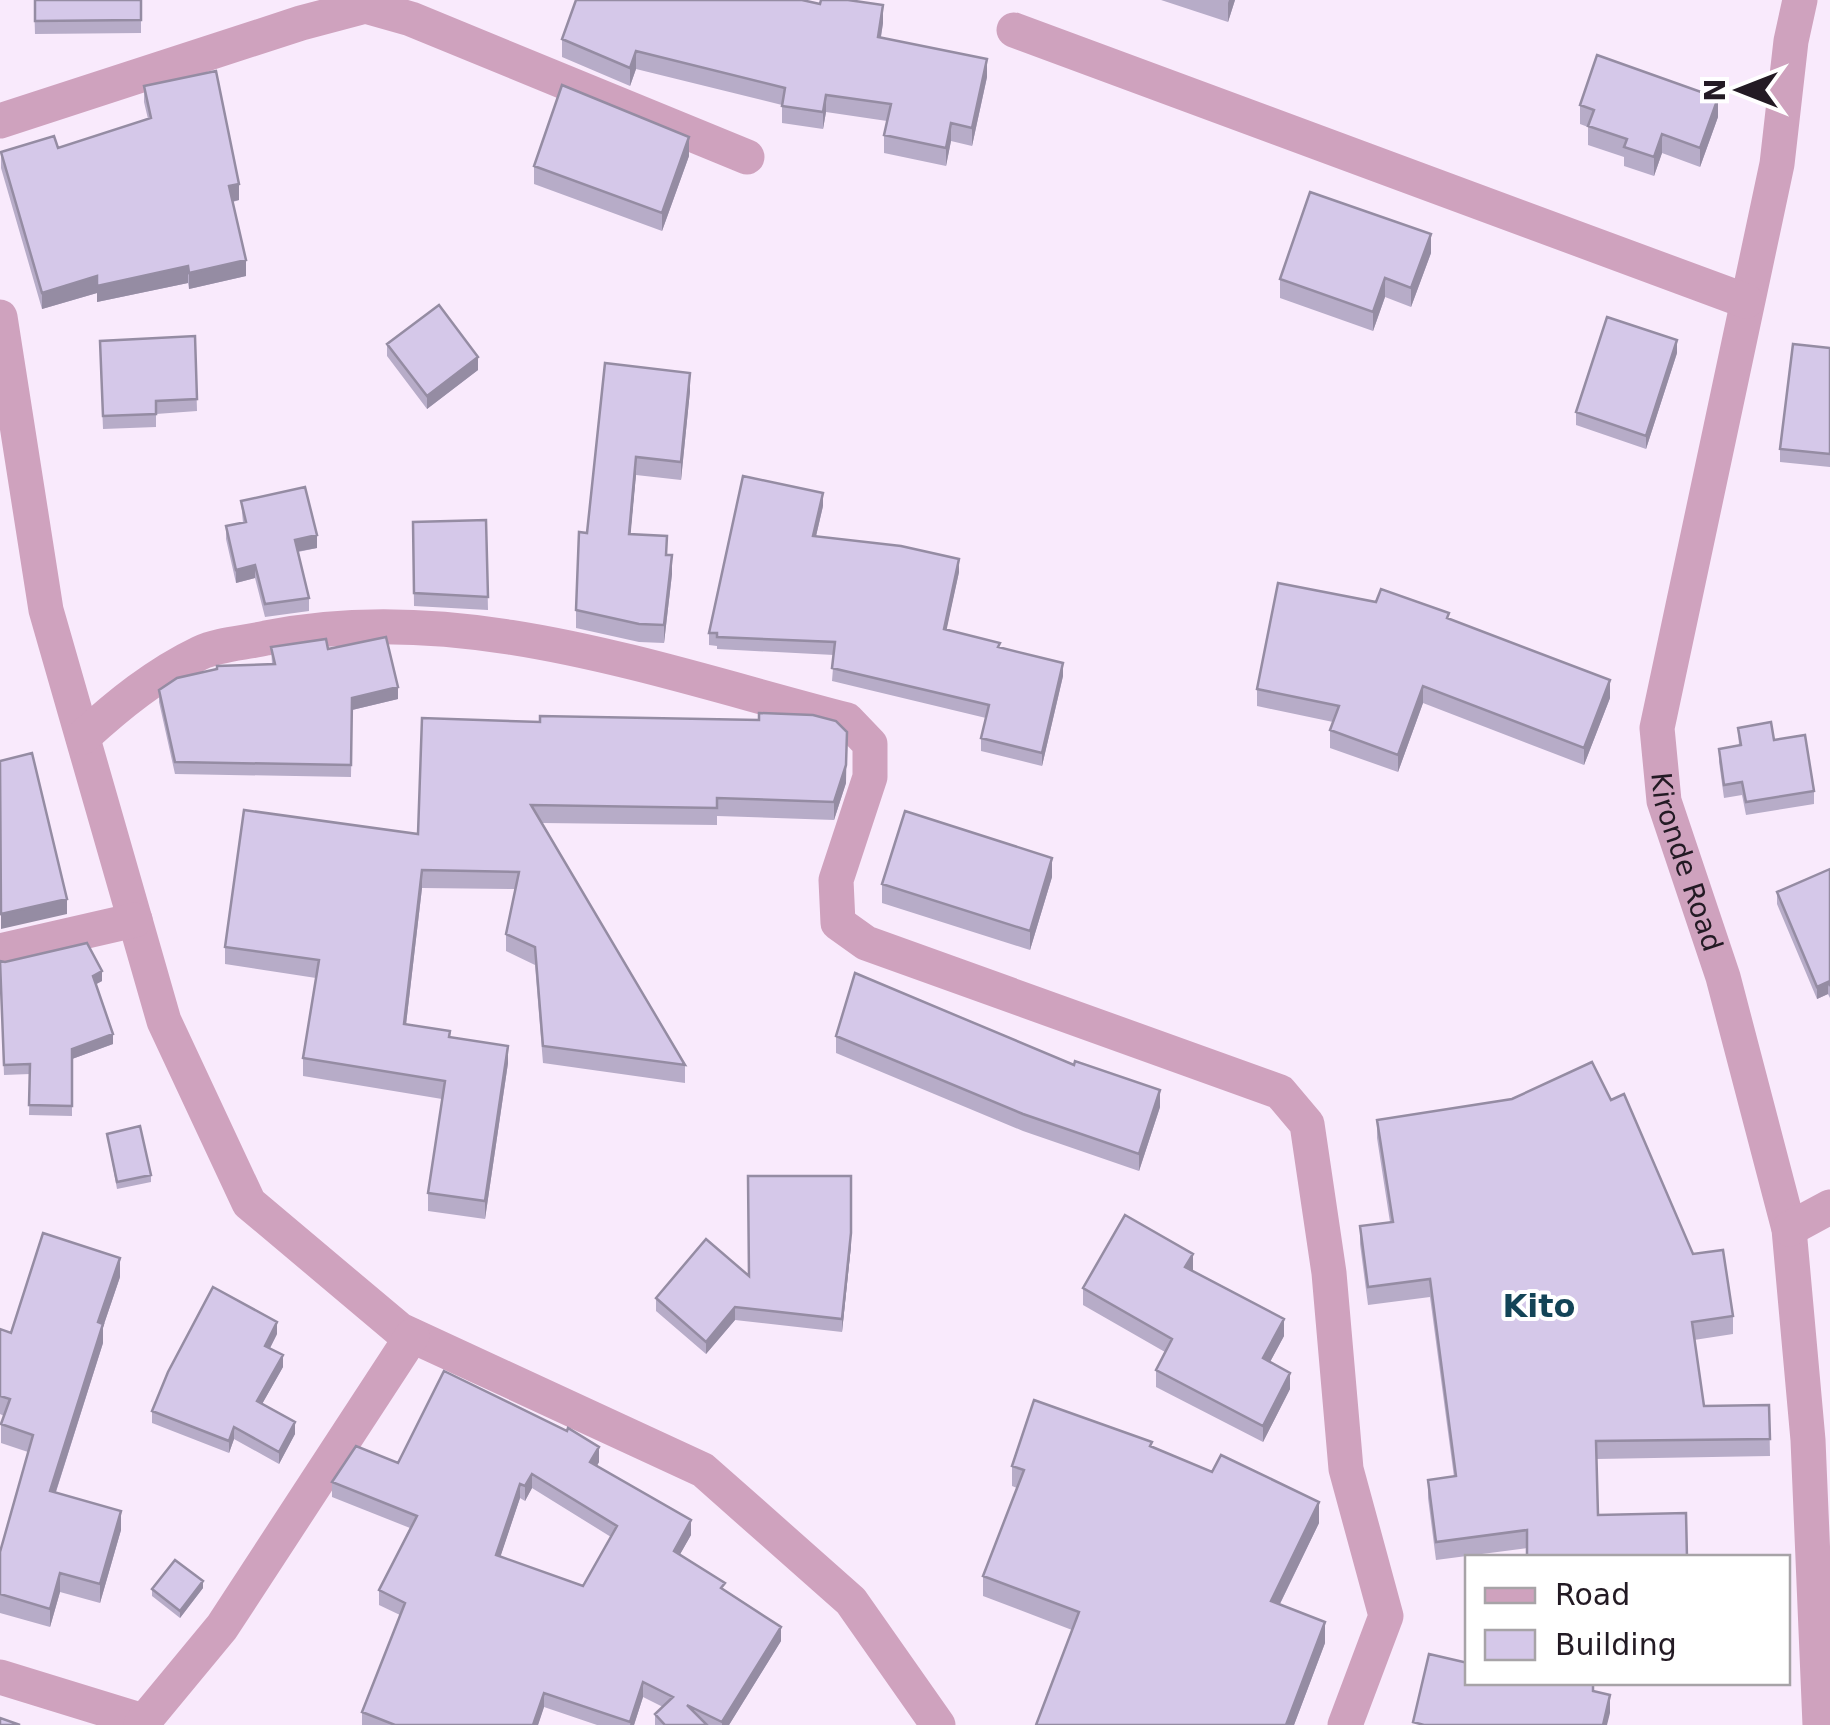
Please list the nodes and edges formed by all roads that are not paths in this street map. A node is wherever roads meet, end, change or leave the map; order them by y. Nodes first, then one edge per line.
1 (1800, 0) edge
2 (1014, 30) dead end
3 (0, 121) edge
4 (747, 157) dead end
5 (1746, 301) junction
6 (0, 316) edge
7 (83, 738) junction
8 (135, 920) junction
9 (0, 951) edge
10 (1830, 1207) edge
11 (1788, 1229) junction
12 (412, 1336) junction
13 (0, 1677) edge
14 (142, 1723) edge
15 (938, 1725) edge
16 (1345, 1725) edge
17 (1820, 1725) edge

1 - 5 street, Kironde Road
2 - 5 street
3 - 4 street
5 - 11 street, Kironde Road
6 - 7 street
7 - 8 street
7 - 16 street
8 - 9 street
8 - 12 street
10 - 11 street
11 - 17 street, Kironde Road
12 - 14 street
12 - 15 street
13 - 14 street

